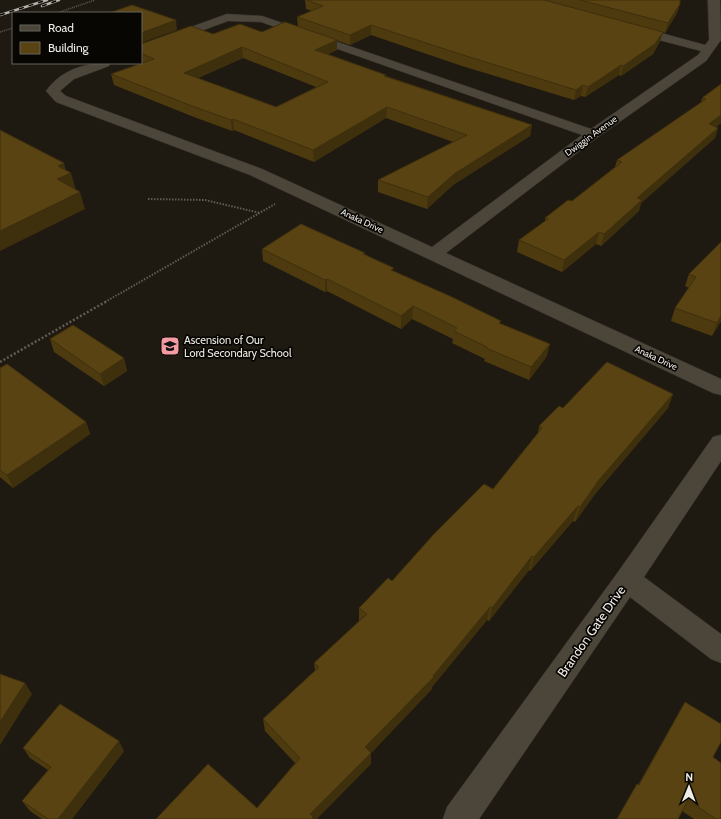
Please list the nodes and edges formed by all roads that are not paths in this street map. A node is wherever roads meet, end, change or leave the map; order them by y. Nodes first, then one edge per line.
1 (714, 0) edge
2 (622, 26) edge
3 (142, 49) edge
4 (708, 49) junction
5 (101, 64) edge
6 (593, 134) junction
7 (434, 254) junction
8 (721, 388) edge
9 (721, 442) edge
10 (627, 580) junction
11 (721, 650) edge
12 (459, 819) edge

1 - 4 street, Dwiggin Avenue
2 - 4 street
3 - 6 street
4 - 6 street, Dwiggin Avenue
5 - 7 street, Anaka Drive
6 - 7 street, Dwiggin Avenue
7 - 8 street, Anaka Drive
9 - 10 street, Brandon Gate Drive
10 - 11 street
10 - 12 street, Brandon Gate Drive

